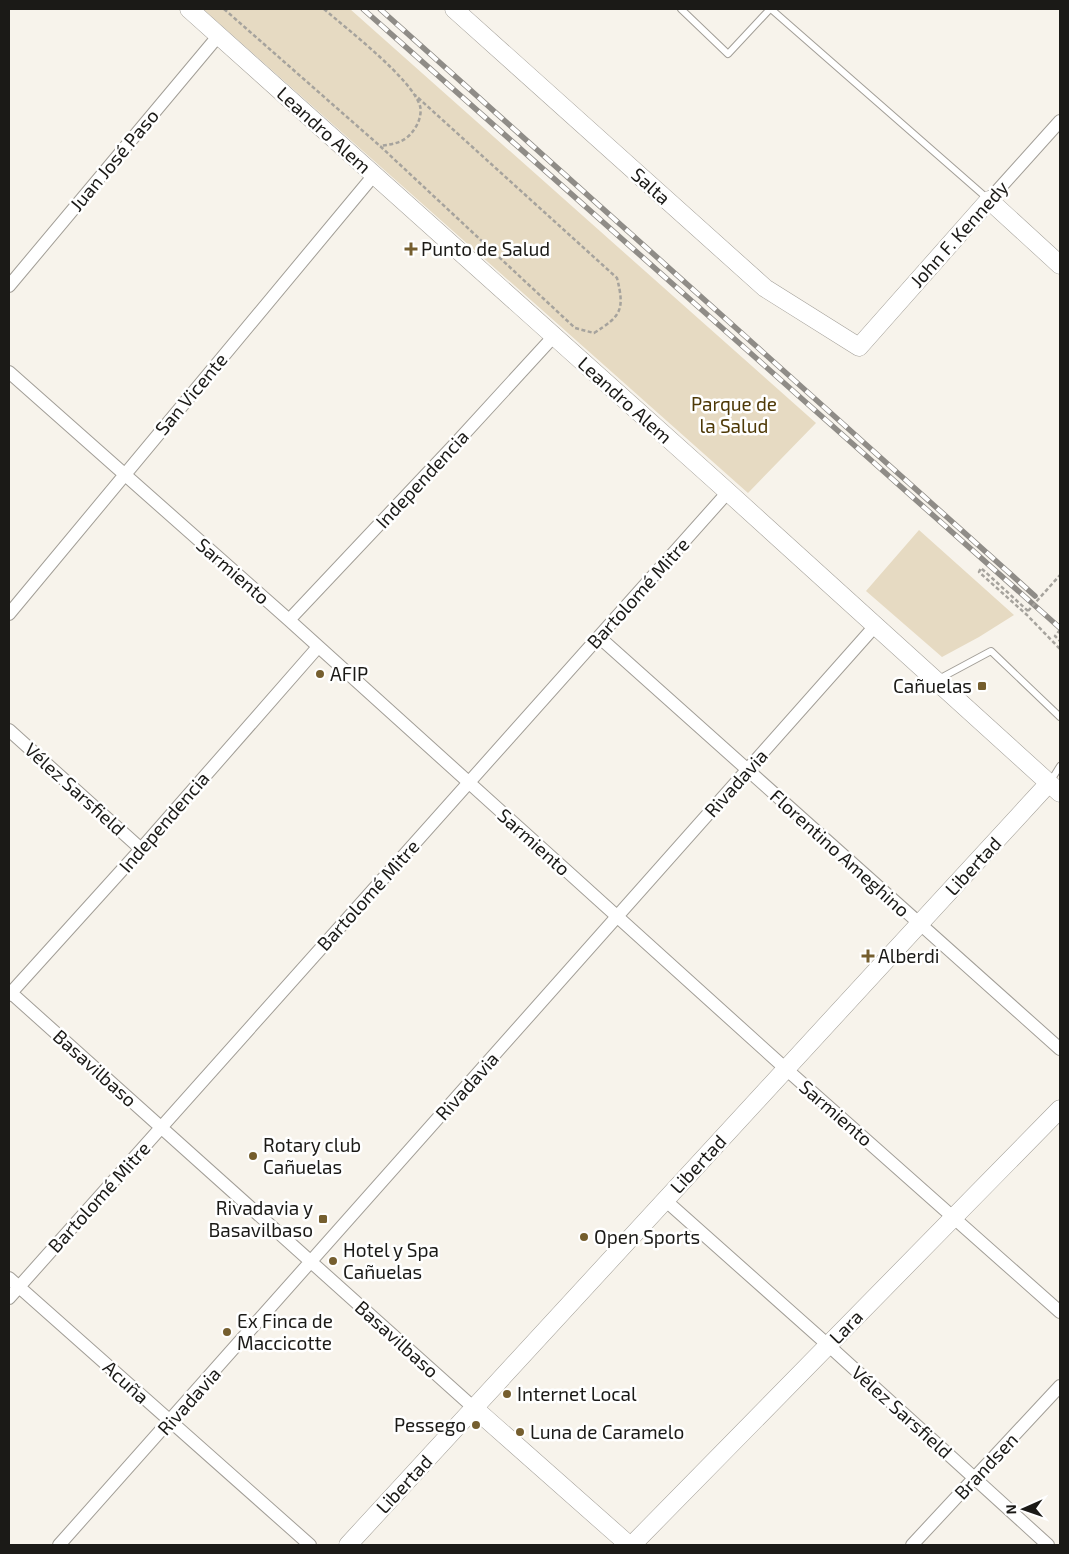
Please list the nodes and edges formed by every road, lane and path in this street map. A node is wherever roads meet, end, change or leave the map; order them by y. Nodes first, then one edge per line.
1 (189, 9) edge
2 (224, 9) edge
3 (324, 9) edge
4 (454, 9) edge
5 (681, 9) edge
6 (771, 9) edge
7 (219, 35) junction
8 (415, 96) junction
9 (1060, 121) edge
10 (380, 146) junction
11 (374, 175) junction
12 (988, 200) junction
13 (1060, 265) edge
14 (9, 286) edge
15 (554, 336) junction
16 (859, 347) joint
17 (9, 372) edge
18 (124, 475) junction
19 (728, 492) junction
20 (1060, 575) edge
21 (9, 614) edge
22 (289, 620) junction
23 (875, 626) junction
24 (1060, 630) edge
25 (598, 636) junction
26 (1060, 641) edge
27 (318, 648) junction
28 (1060, 650) edge
29 (936, 681) junction
30 (1060, 717) edge
31 (9, 730) edge
32 (1060, 766) edge
33 (748, 770) junction
34 (468, 782) junction
35 (1055, 788) edge
36 (141, 849) junction
37 (618, 917) junction
38 (920, 924) junction
39 (9, 993) edge
40 (1060, 1049) edge
41 (786, 1069) junction
42 (1060, 1109) edge
43 (160, 1127) junction
44 (665, 1200) junction
45 (954, 1217) junction
46 (312, 1262) junction
47 (14, 1283) edge
48 (9, 1298) edge
49 (1060, 1312) edge
50 (828, 1345) junction
51 (1060, 1386) edge
52 (474, 1408) junction
53 (170, 1422) junction
54 (974, 1478) junction
55 (59, 1545) edge
56 (310, 1545) edge
57 (348, 1545) edge
58 (630, 1545) edge
59 (912, 1545) edge
60 (1048, 1545) edge

1 - 7 street, Leandro Alem
2 - 10 path
3 - 8 path
4 - 16 street, Salta
5 - 6 lane
6 - 12 lane
7 - 11 street, Leandro Alem
7 - 14 street, Juan José Paso
8 - 10 path
8 - 10 path
9 - 12 street, John F. Kennedy
11 - 15 street, Leandro Alem
11 - 18 street, San Vicente
12 - 13 street
12 - 16 street, John F. Kennedy
15 - 19 street, Leandro Alem
15 - 22 street, Independencia
17 - 18 street, Sarmiento
18 - 21 street, San Vicente
18 - 22 street, Sarmiento
19 - 23 street, Leandro Alem
19 - 25 street, Bartolomé Mitre
20 - 28 path, bridge
22 - 27 street, Sarmiento
23 - 29 street, Leandro Alem
23 - 33 street, Rivadavia
24 - 26 path
25 - 33 street, Florentino Ameghino
25 - 34 street, Bartolomé Mitre
27 - 34 street, Sarmiento
27 - 36 street, Independencia
29 - 30 lane
29 - 35 street, Leandro Alem
31 - 36 street, Vélez Sarsfield
32 - 35 lane
33 - 37 street, Rivadavia
33 - 38 street, Florentino Ameghino
34 - 37 street, Sarmiento
34 - 43 street, Bartolomé Mitre
35 - 38 street, Libertad
36 - 39 street, Independencia
37 - 41 street, Sarmiento
37 - 46 street, Rivadavia
38 - 40 street, Florentino Ameghino
38 - 41 street, Libertad
39 - 43 street, Basavilbaso
41 - 44 street, Libertad
41 - 45 street, Sarmiento
42 - 45 street, Lara
43 - 46 street, Basavilbaso
43 - 47 street, Bartolomé Mitre
44 - 50 street, Vélez Sarsfield
44 - 52 street, Libertad
45 - 49 street, Sarmiento
45 - 50 street, Lara
46 - 52 street, Basavilbaso
46 - 53 street, Rivadavia
47 - 48 street, Bartolomé Mitre
47 - 53 street, Acuña
50 - 54 street, Vélez Sarsfield
50 - 58 street, Lara
51 - 54 street, Brandsen
52 - 57 street, Libertad
52 - 58 street, Basavilbaso
53 - 55 street, Rivadavia
53 - 56 street, Acuña
54 - 59 street, Brandsen
54 - 60 street, Vélez Sarsfield

